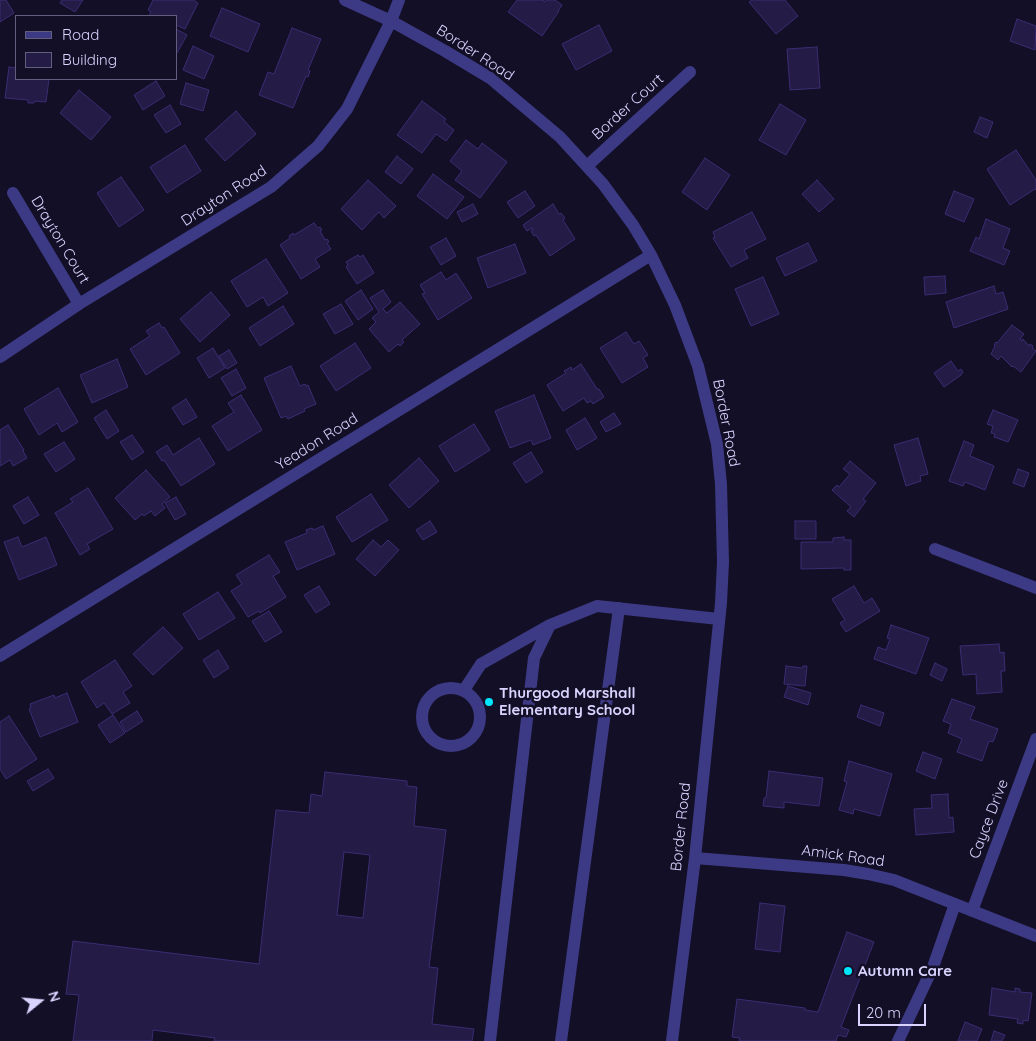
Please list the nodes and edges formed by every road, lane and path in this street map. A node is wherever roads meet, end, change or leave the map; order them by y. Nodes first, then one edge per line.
1 (345, 0) edge
2 (399, 0) edge
3 (391, 21) junction
4 (690, 72) dead end
5 (587, 166) junction
6 (14, 193) dead end
7 (651, 255) junction
8 (79, 304) junction
9 (0, 357) edge
10 (935, 549) dead end
11 (1036, 588) edge
12 (619, 608) junction
13 (719, 619) junction
14 (550, 625) junction
15 (0, 656) edge
16 (464, 690) junction
17 (1036, 740) edge
18 (695, 858) junction
19 (955, 904) junction
20 (972, 911) junction
21 (1036, 936) edge
22 (490, 1041) edge
23 (561, 1041) edge
24 (672, 1041) edge
25 (898, 1041) edge

1 - 3 street, Border Road
2 - 3 street, Drayton Road
3 - 5 street, Border Road
3 - 8 street, Drayton Road
4 - 5 street, Border Court
5 - 7 street, Border Road
6 - 8 street, Drayton Court
7 - 13 street, Border Road
7 - 15 street, Yeadon Road
8 - 9 street, Drayton Road
10 - 11 street
12 - 13 street
12 - 14 street
12 - 23 street
13 - 18 street, Border Road
14 - 16 street
14 - 22 street
16 - 16 street
17 - 20 street, Cayce Drive
18 - 19 street, Amick Road
18 - 24 street, Border Road
19 - 20 street, Amick Road
19 - 25 street
20 - 21 street, Amick Road

